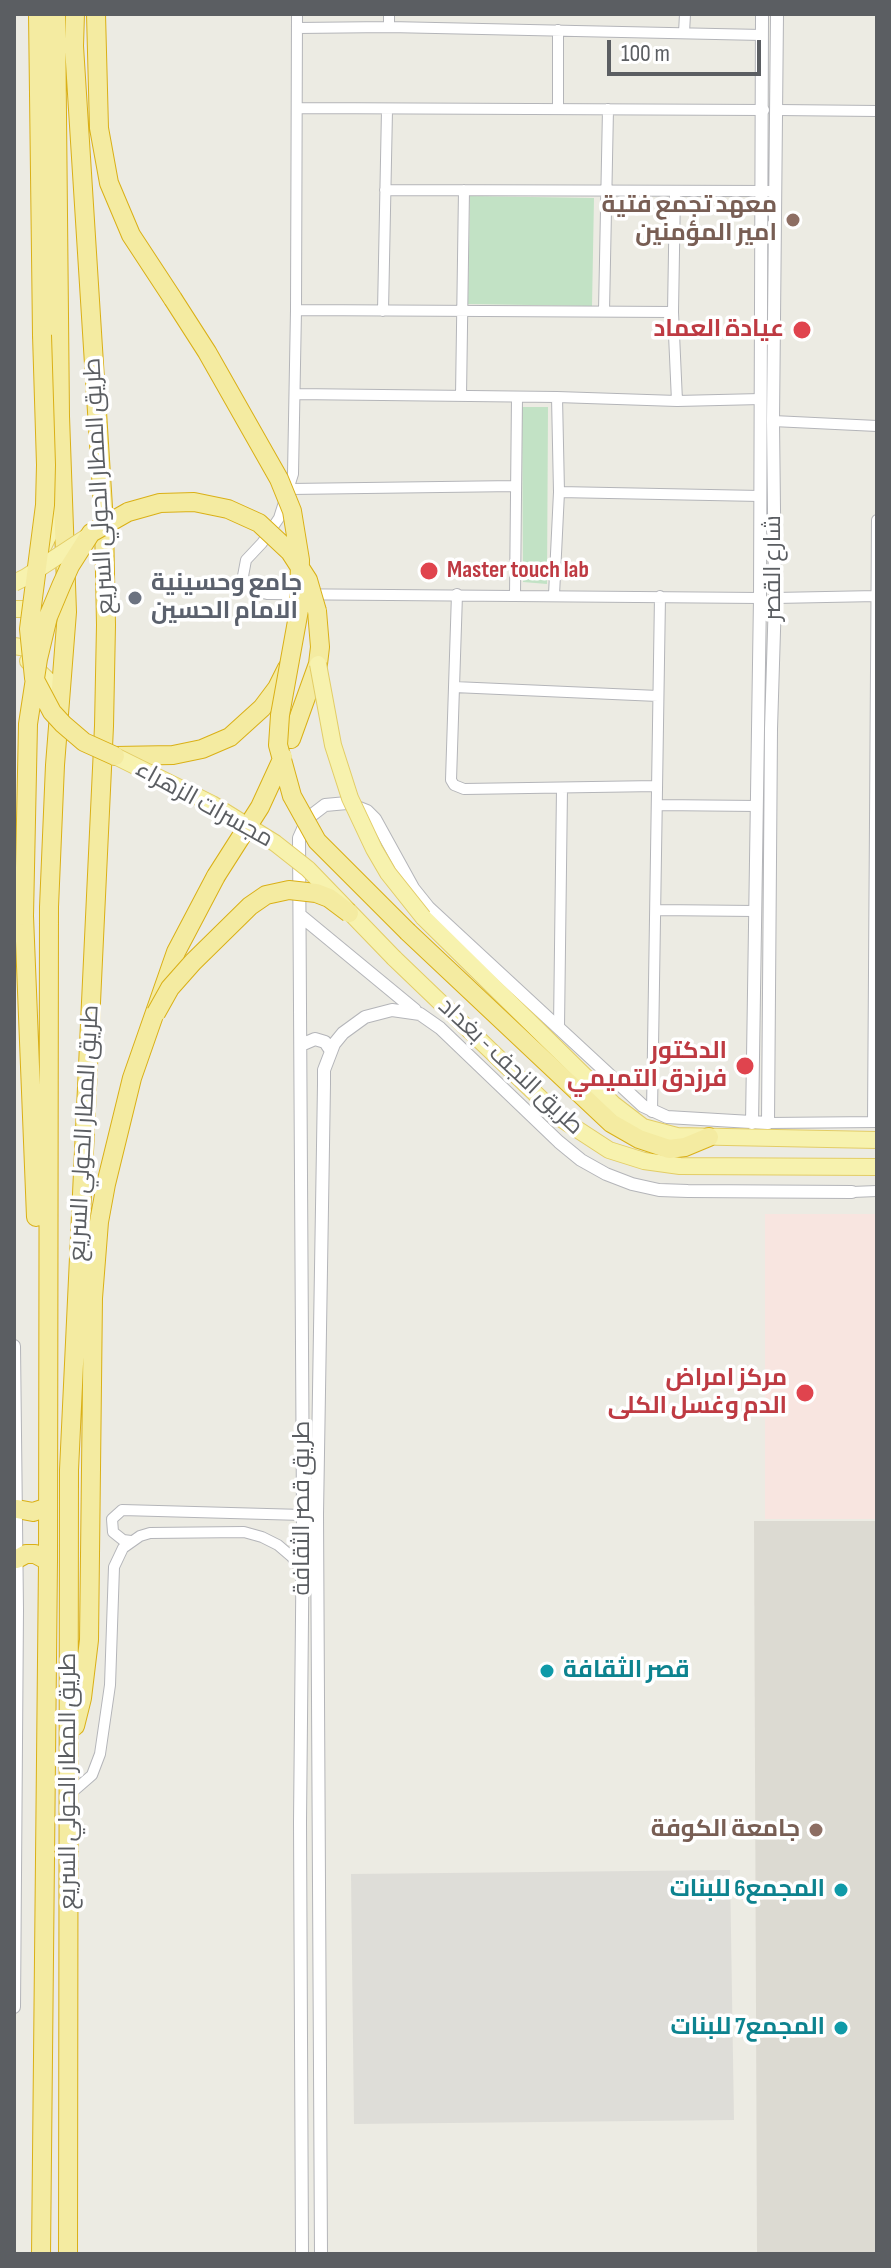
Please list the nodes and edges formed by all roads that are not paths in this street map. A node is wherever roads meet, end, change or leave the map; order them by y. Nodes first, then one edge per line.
1 (38, 14) edge
2 (56, 14) edge
3 (75, 14) edge
4 (96, 14) edge
5 (297, 14) edge
6 (389, 14) edge
7 (468, 14) edge
8 (685, 14) edge
9 (762, 14) edge
10 (777, 14) edge
11 (389, 27) junction
12 (297, 28) junction
13 (468, 28) junction
14 (558, 30) junction
15 (684, 33) junction
16 (762, 35) junction
17 (297, 108) junction
18 (558, 109) junction
19 (608, 109) junction
20 (387, 110) junction
21 (770, 110) junction
22 (877, 111) edge
23 (385, 190) junction
24 (464, 190) junction
25 (608, 191) junction
26 (675, 191) junction
27 (769, 191) junction
28 (296, 310) junction
29 (383, 311) junction
30 (461, 311) junction
31 (604, 311) junction
32 (673, 312) junction
33 (768, 316) junction
34 (295, 394) junction
35 (461, 396) junction
36 (517, 397) junction
37 (557, 397) junction
38 (761, 399) junction
39 (677, 401) junction
40 (773, 421) junction
41 (877, 426) edge
42 (516, 486) junction
43 (290, 489) junction
44 (559, 492) junction
45 (760, 496) junction
46 (65, 502) junction
47 (877, 520) edge
48 (91, 533) junction
49 (14, 585) edge
50 (457, 594) junction
51 (515, 595) junction
52 (554, 595) junction
53 (660, 596) junction
54 (876, 596) edge
55 (760, 598) junction
56 (775, 598) junction
57 (14, 609) edge
58 (14, 648) edge
59 (292, 658) junction
60 (14, 660) edge
61 (318, 664) junction
62 (34, 678) junction
63 (876, 678) edge
64 (454, 687) junction
65 (61, 693) junction
66 (658, 696) junction
67 (757, 714) junction
68 (771, 714) junction
69 (764, 752) junction
70 (115, 756) junction
71 (657, 786) junction
72 (562, 788) junction
73 (658, 805) junction
74 (757, 806) junction
75 (876, 836) edge
76 (876, 889) edge
77 (656, 910) junction
78 (755, 911) junction
79 (349, 913) junction
80 (301, 916) junction
81 (394, 958) joint
82 (876, 964) edge
83 (156, 1013) junction
84 (420, 1014) junction
85 (559, 1027) junction
86 (875, 1032) edge
87 (301, 1045) junction
88 (331, 1051) junction
89 (652, 1112) junction
90 (875, 1122) edge
91 (752, 1123) junction
92 (768, 1123) junction
93 (709, 1137) junction
94 (877, 1140) edge
95 (877, 1167) edge
96 (877, 1191) edge
97 (852, 1192) joint
98 (14, 1346) edge
99 (48, 1363) junction
100 (48, 1507) junction
101 (17, 1509) junction
102 (303, 1515) junction
103 (131, 1541) junction
104 (17, 1559) junction
105 (48, 1561) junction
106 (303, 1573) junction
107 (16, 1610) edge
108 (68, 1742) junction
109 (15, 1767) edge
110 (69, 1795) junction
111 (321, 1947) junction
112 (301, 1948) junction
113 (43, 1984) junction
114 (69, 1985) junction
115 (14, 2007) edge
116 (69, 2032) junction
117 (43, 2034) junction
118 (41, 2254) edge
119 (68, 2254) edge
120 (302, 2254) edge
121 (321, 2254) edge

1 - 62 highway, bridge
2 - 46 highway, طريق المطار الحولي السريع
3 - 108 highway, طريق المطار الحولي السريع
4 - 59 highway, bridge
5 - 12 street
6 - 11 street
7 - 13 street
8 - 15 street
9 - 16 street, شارع القصر
10 - 21 street, شارع القصر
11 - 12 street
11 - 13 street
12 - 17 street
13 - 14 street
14 - 15 street
14 - 18 street
15 - 16 street
16 - 21 street, شارع القصر
17 - 20 street
17 - 28 street
18 - 19 street
18 - 20 street
19 - 21 street
19 - 25 street
20 - 23 street
21 - 22 street
21 - 27 street, شارع القصر
23 - 24 street
23 - 29 street
24 - 25 street
24 - 30 street
25 - 26 street
25 - 31 street
26 - 27 street
26 - 32 street
27 - 33 street, شارع القصر
28 - 29 street
28 - 34 street
29 - 30 street
30 - 31 street
30 - 35 street
31 - 32 street
32 - 39 street
33 - 38 street, شارع القصر
33 - 40 street, شارع القصر
34 - 35 street
34 - 43 street
35 - 36 street
36 - 37 street
36 - 42 street
37 - 39 street
37 - 44 street
38 - 39 street
38 - 45 street, شارع القصر
40 - 41 street
40 - 56 street, شارع القصر
42 - 43 street
42 - 51 street
43 - 50 street
44 - 45 street
44 - 52 street
45 - 55 street, شارع القصر
46 - 49 main road
46 - 65 highway, طريق المطار الحولي السريع
47 - 54 street
48 - 49 main road, bridge
48 - 61 highway, bridge
48 - 99 highway, bridge
50 - 51 street
50 - 64 street
51 - 52 street
52 - 53 street
53 - 55 street
53 - 66 street
54 - 56 street
54 - 63 street
55 - 67 street, شارع القصر
56 - 68 street, شارع القصر
57 - 58 main road
58 - 65 main road
59 - 70 highway, bridge
59 - 93 highway, bridge
60 - 62 main road
61 - 83 highway, bridge
61 - 93 main road, bridge
62 - 70 highway, bridge
63 - 75 street
64 - 66 street
64 - 72 street
65 - 99 highway, طريق المطار الحولي السريع
66 - 71 street
67 - 68 street
67 - 69 street, شارع القصر
68 - 69 street, شارع القصر
69 - 74 street, شارع القصر
69 - 92 street, شارع القصر
70 - 79 main road, مجسرات الزهراء, bridge
71 - 72 street
71 - 73 street
72 - 85 street
73 - 74 street
73 - 77 street
74 - 78 street, شارع القصر
75 - 76 street
76 - 82 street
77 - 78 street
77 - 89 street
78 - 91 street, شارع القصر
79 - 81 main road, مجسرات الزهراء, bridge
79 - 83 highway, bridge
80 - 84 street
80 - 85 street, طريق قصر الثقافة
80 - 87 street, طريق قصر الثقافة
81 - 95 main road, طريق النجف - بغداد
82 - 86 street
83 - 108 highway
84 - 88 street
84 - 97 street
85 - 89 street, طريق قصر الثقافة
86 - 90 street
87 - 88 street
87 - 102 street, طريق قصر الثقافة
88 - 111 street, طريق قصر الثقافة
89 - 91 street
90 - 92 street
91 - 92 street
93 - 94 main road
96 - 97 street
98 - 101 street
99 - 100 highway, طريق المطار الحولي السريع
100 - 101 highway
100 - 105 highway, طريق المطار الحولي السريع
101 - 104 street
102 - 103 street
102 - 106 street, طريق قصر الثقافة
103 - 106 street
103 - 110 street
104 - 105 highway
104 - 107 street
105 - 113 highway, طريق المطار الحولي السريع
106 - 112 street, طريق قصر الثقافة
107 - 109 street
108 - 110 highway, طريق المطار الحولي السريع
109 - 115 street
110 - 114 highway, طريق المطار الحولي السريع
111 - 112 street
111 - 121 street, طريق قصر الثقافة
112 - 120 street, طريق قصر الثقافة
113 - 114 highway
113 - 117 highway, طريق المطار الحولي السريع
114 - 116 highway, طريق المطار الحولي السريع
116 - 117 highway
116 - 119 highway, طريق المطار الحولي السريع
117 - 118 highway, طريق المطار الحولي السريع

